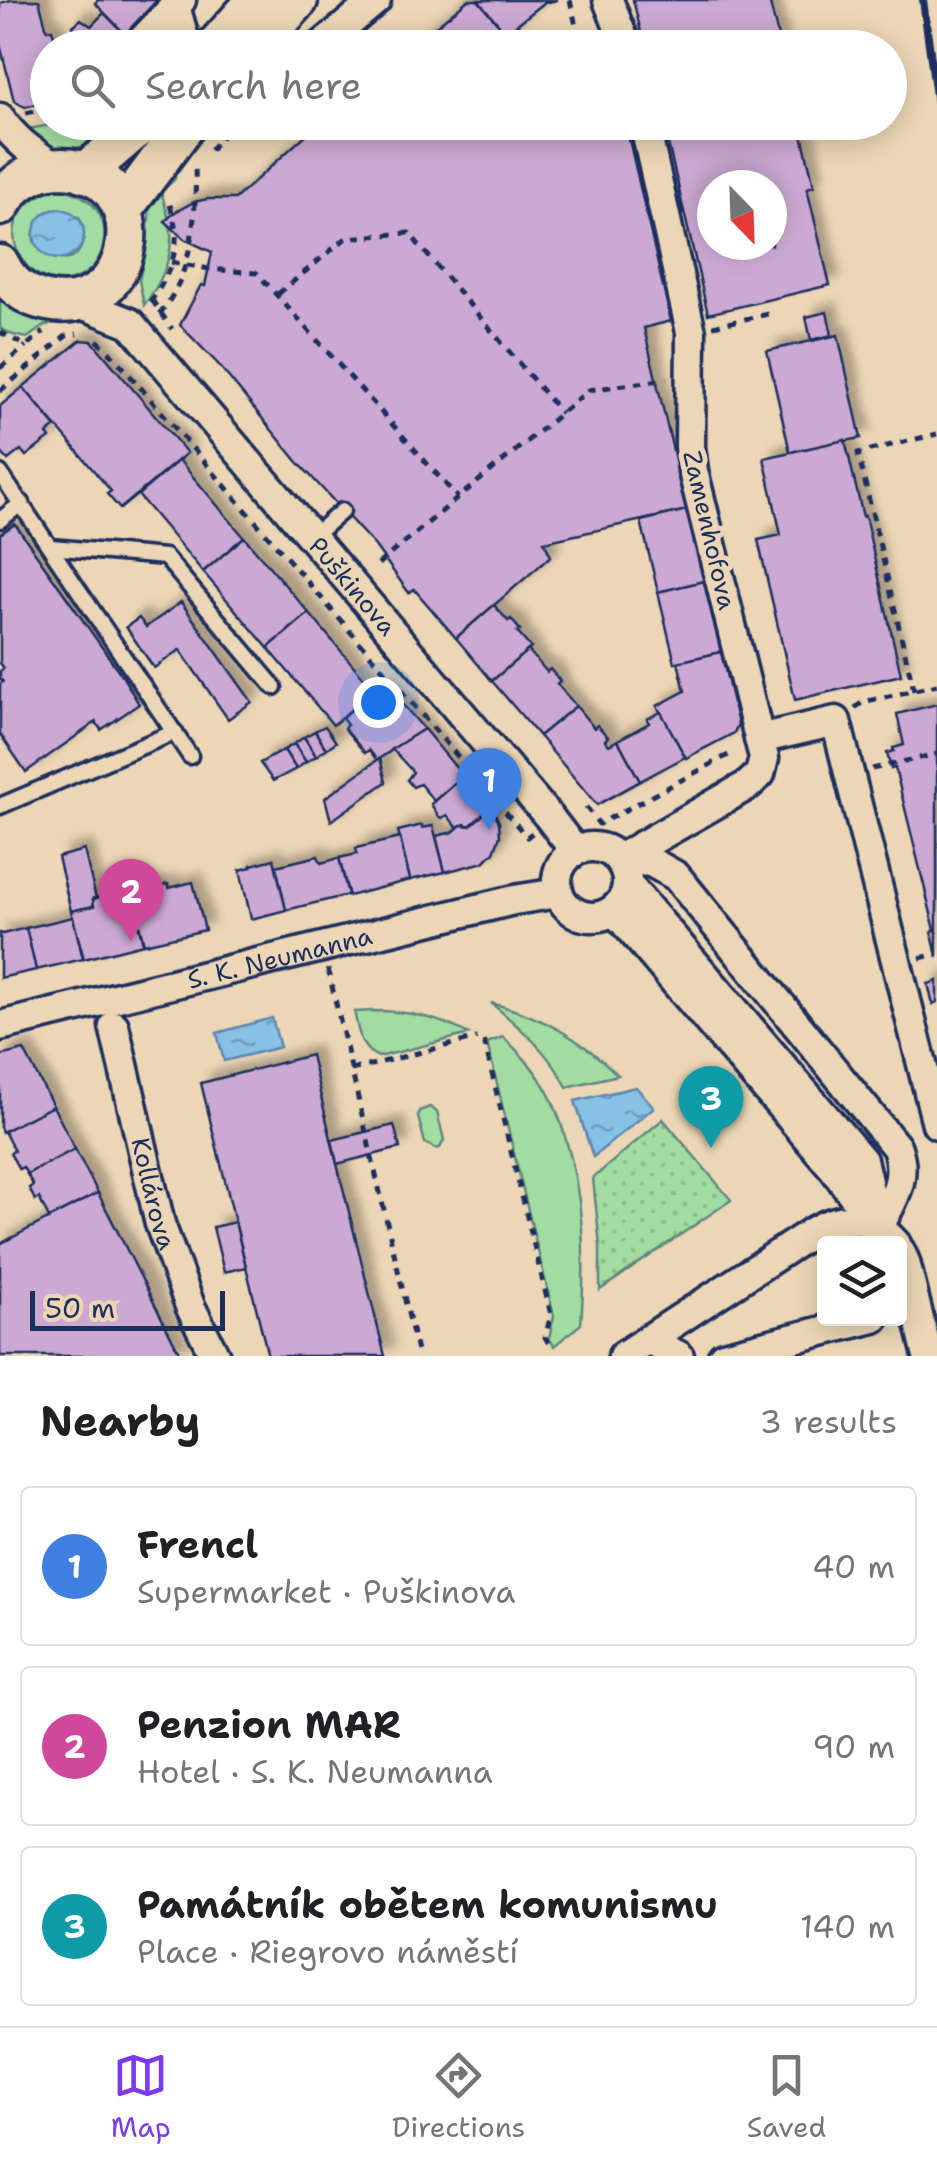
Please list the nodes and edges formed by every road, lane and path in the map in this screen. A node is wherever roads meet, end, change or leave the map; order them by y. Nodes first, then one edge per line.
1 (257, 0) edge
2 (298, 0) edge
3 (376, 0) edge
4 (570, 0) edge
5 (608, 0) edge
6 (178, 3) edge
7 (152, 30) edge
8 (183, 30) edge
9 (230, 30) edge
10 (271, 30) edge
11 (340, 30) edge
12 (577, 30) edge
13 (620, 30) edge
14 (0, 118) edge
15 (117, 140) edge
16 (174, 140) edge
17 (648, 140) edge
18 (194, 160) dead end
19 (71, 170) junction
20 (1, 196) edge
21 (168, 196) dead end
22 (122, 209) junction
23 (171, 262) junction
24 (186, 265) junction
25 (1, 270) edge
26 (118, 270) junction
27 (277, 294) junction
28 (768, 314) dead end
29 (79, 318) junction
30 (138, 322) junction
31 (45, 331) dead end
32 (0, 332) edge
33 (691, 332) junction
34 (94, 337) dead end
35 (26, 346) junction
36 (109, 351) junction
37 (0, 368) edge
38 (677, 377) dead end
39 (1, 387) edge
40 (561, 413) junction
41 (937, 434) edge
42 (0, 473) edge
43 (458, 498) junction
44 (22, 503) junction
45 (342, 511) dead end
46 (0, 520) edge
47 (312, 537) junction
48 (51, 547) junction
49 (378, 564) dead end
50 (937, 685) edge
51 (274, 687) dead end
52 (914, 690) junction
53 (836, 721) junction
54 (175, 732) junction
55 (761, 748) junction
56 (937, 754) edge
57 (190, 756) dead end
58 (890, 764) dead end
59 (0, 806) edge
60 (586, 807) dead end
61 (527, 837) dead end
62 (575, 851) junction
63 (623, 872) junction
64 (558, 893) junction
65 (614, 910) junction
66 (322, 947) junction
67 (0, 1026) edge
68 (114, 1026) dead end
69 (351, 1070) junction
70 (937, 1124) edge
71 (887, 1236) edge
72 (907, 1273) edge
73 (918, 1308) edge
74 (842, 1326) edge
75 (648, 1340) junction
76 (552, 1348) dead end
77 (215, 1356) edge
78 (418, 1356) edge
79 (623, 1356) edge
80 (680, 1356) edge
81 (722, 1356) edge
82 (928, 1356) edge

1 - 9 street
2 - 10 street
3 - 11 street
4 - 12 path
5 - 13 street
6 - 7 street
6 - 8 street
14 - 19 street
15 - 19 street
16 - 22 street
17 - 33 street, Zamenhofova
18 - 24 path
19 - 20 street
19 - 22 street
21 - 23 path
22 - 26 street
23 - 24 path
23 - 30 path
24 - 27 path
24 - 30 path
25 - 29 street
26 - 29 street
26 - 30 street, Puškinova
27 - 40 path
27 - 43 path
28 - 33 path
29 - 30 street, Puškinova
29 - 39 path
30 - 36 path
30 - 47 street, Puškinova
31 - 35 path
32 - 35 path
33 - 55 street, Zamenhofova
34 - 36 path
35 - 37 path
36 - 61 path
38 - 40 path
40 - 43 path
41 - 52 path
42 - 44 lane
43 - 49 path
44 - 46 lane
44 - 48 lane
45 - 47 lane
47 - 62 street, Puškinova
48 - 51 lane
48 - 54 lane
50 - 52 path
52 - 53 path
53 - 55 street
53 - 70 street
54 - 57 lane
54 - 59 lane
55 - 60 path
55 - 63 street
56 - 58 path
62 - 63 street
62 - 64 street
63 - 65 street
63 - 71 street
63 - 71 street
64 - 65 street
64 - 66 street, S. K. Neumanna
65 - 71 street
66 - 67 street, S. K. Neumanna
66 - 69 path
68 - 77 street, Kollárova
69 - 76 path
69 - 78 path
71 - 75 street
72 - 73 street
73 - 82 street
74 - 81 street
75 - 79 street
75 - 80 street

